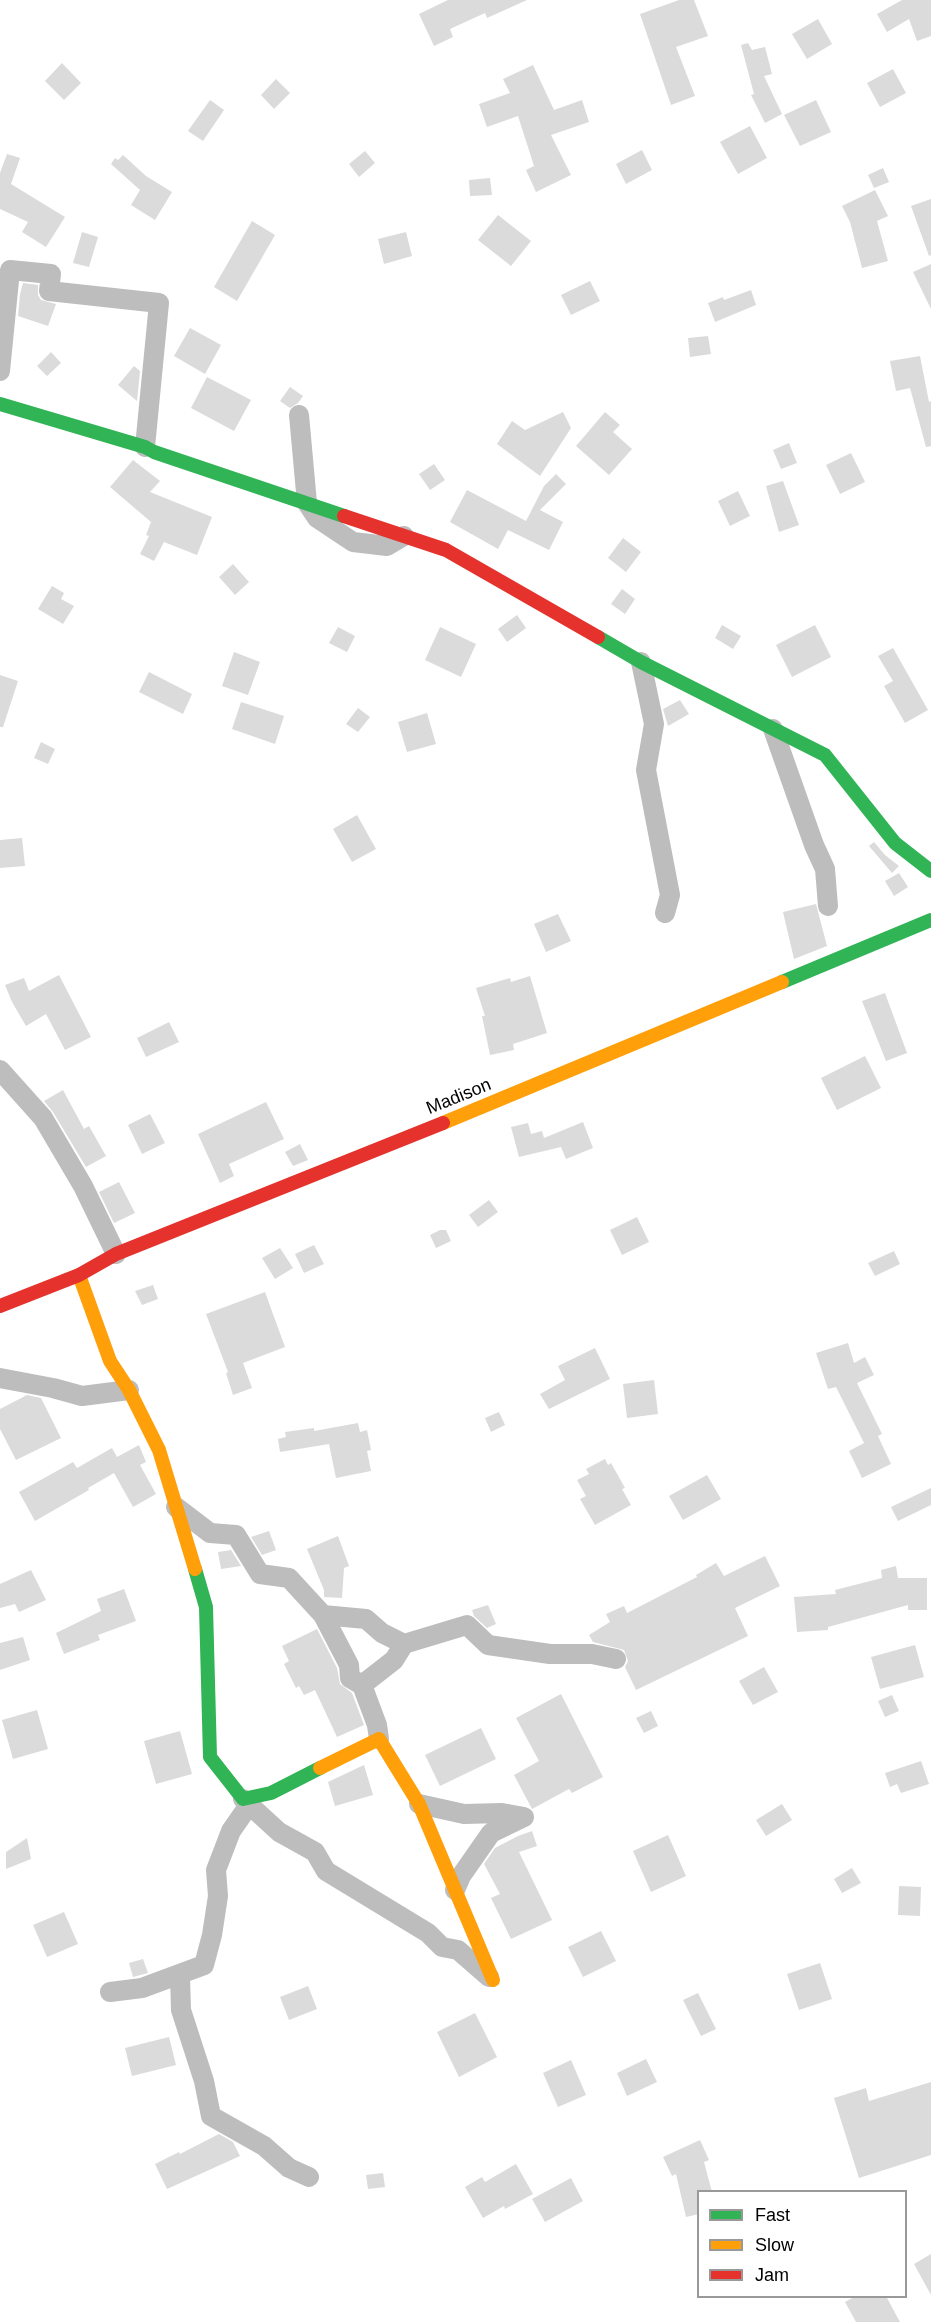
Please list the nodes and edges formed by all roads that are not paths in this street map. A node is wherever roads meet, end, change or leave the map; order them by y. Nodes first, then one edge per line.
1 (0, 371) edge
2 (0, 404) edge
3 (299, 415) dead end
4 (145, 447) junction
5 (307, 503) junction
6 (404, 536) joint
7 (641, 662) junction
8 (773, 729) junction
9 (931, 872) edge
10 (828, 906) dead end
11 (665, 913) dead end
12 (931, 920) edge
13 (0, 1070) edge
14 (116, 1254) junction
15 (79, 1275) junction
16 (0, 1306) edge
17 (0, 1378) edge
18 (129, 1390) junction
19 (176, 1507) junction
20 (323, 1615) junction
21 (404, 1644) junction
22 (616, 1659) dead end
23 (362, 1685) junction
24 (379, 1739) junction
25 (246, 1802) junction
26 (419, 1804) junction
27 (455, 1890) junction
28 (180, 1976) junction
29 (493, 1980) joint
30 (110, 1992) dead end
31 (309, 2177) dead end

1 - 4 street
2 - 4 street
3 - 5 street
4 - 5 street
5 - 6 street
6 - 7 street
7 - 8 street
7 - 11 street
8 - 9 street
8 - 10 street
12 - 14 street, Madison
13 - 14 street
14 - 15 street, Madison
15 - 16 street, Madison
15 - 18 street
17 - 18 street
18 - 19 street
19 - 20 street
19 - 25 street
20 - 21 street
20 - 23 street
21 - 22 street
21 - 23 street
23 - 24 street
24 - 25 street
24 - 26 street
25 - 28 street
25 - 29 street
26 - 27 street
26 - 27 street
27 - 29 street
28 - 30 street
28 - 31 street

